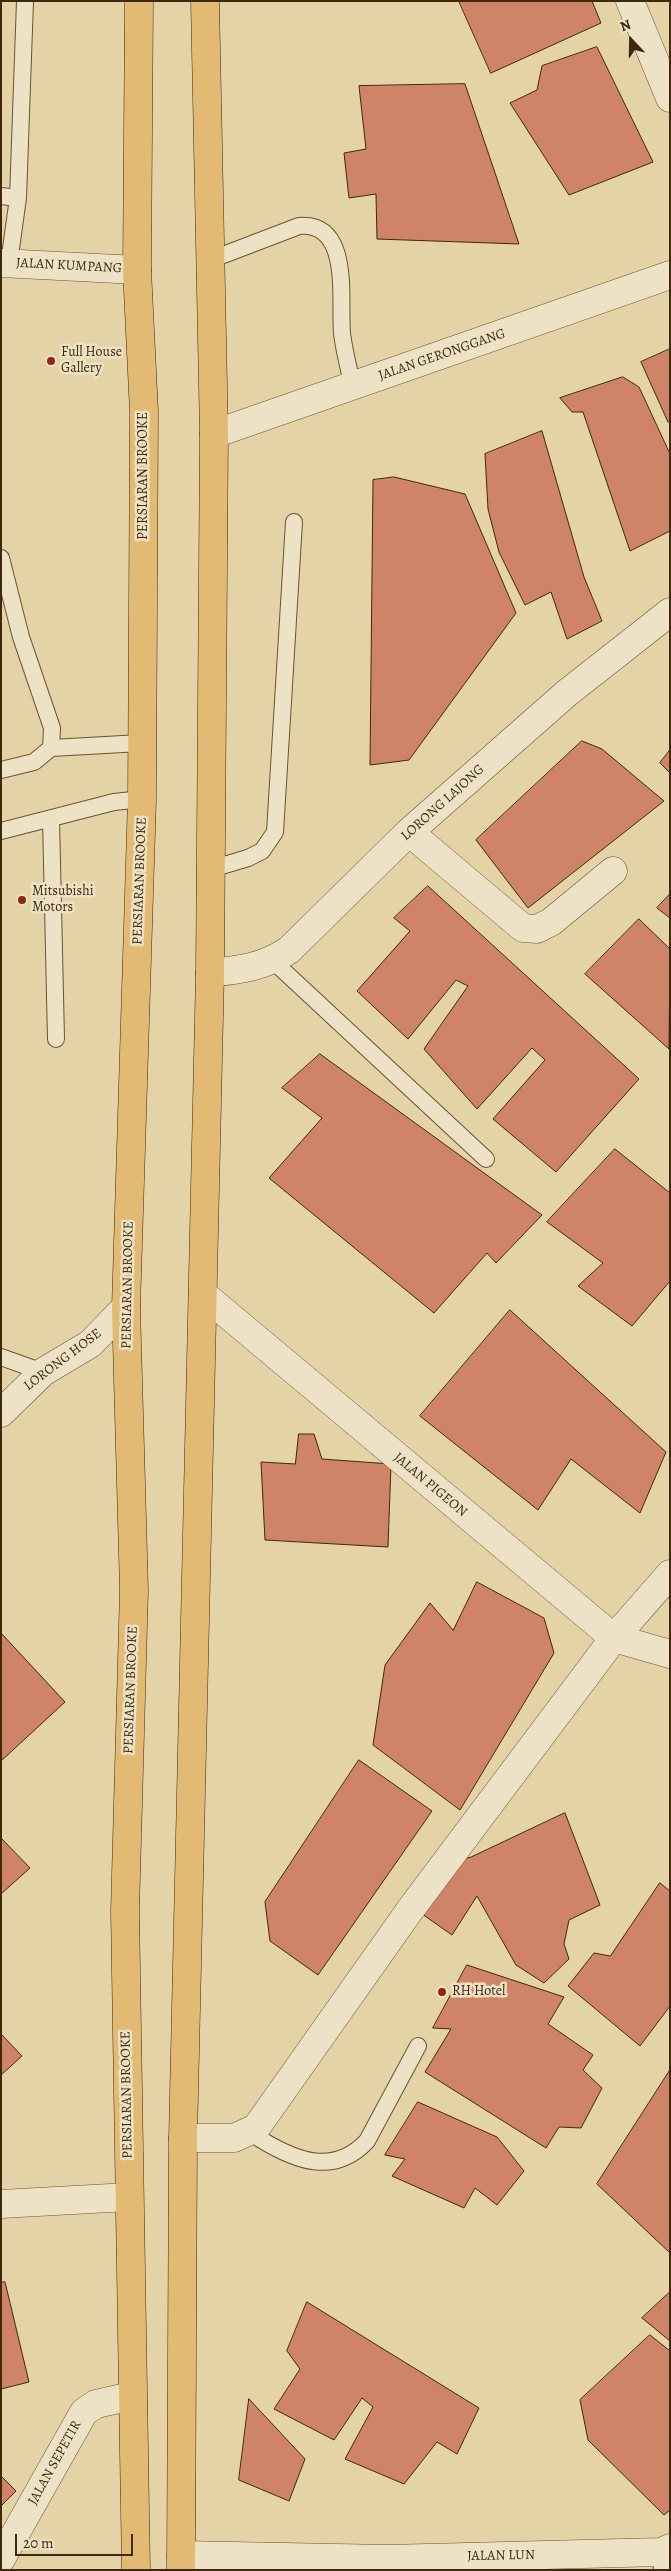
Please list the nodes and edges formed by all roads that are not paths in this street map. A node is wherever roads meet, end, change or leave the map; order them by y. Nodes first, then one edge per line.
1 (24, 1) edge
2 (139, 1) edge
3 (205, 1) edge
4 (630, 1) edge
5 (670, 98) edge
6 (1, 196) edge
7 (18, 198) junction
8 (210, 260) junction
9 (5, 263) edge
10 (137, 270) junction
11 (670, 275) edge
12 (353, 387) junction
13 (214, 434) junction
14 (294, 522) dead end
15 (1, 558) edge
16 (670, 612) edge
17 (141, 743) junction
18 (51, 748) junction
19 (1, 770) edge
20 (142, 798) junction
21 (51, 819) junction
22 (1, 832) edge
23 (409, 832) junction
24 (211, 869) junction
25 (613, 871) dead end
26 (273, 961) junction
27 (210, 973) junction
28 (56, 1040) dead end
29 (486, 1159) dead end
30 (203, 1294) junction
31 (126, 1307) junction
32 (1, 1358) edge
33 (43, 1372) junction
34 (1, 1413) edge
35 (670, 1574) edge
36 (614, 1638) junction
37 (670, 1654) edge
38 (418, 2046) dead end
39 (256, 2128) junction
40 (183, 2138) junction
41 (129, 2197) junction
42 (1, 2204) edge
43 (132, 2396) junction
44 (664, 2557) edge
45 (1, 2558) edge
46 (181, 2563) edge
47 (388, 2564) edge
48 (136, 2570) edge

1 - 7 lane
2 - 10 main road, PERSIARAN BROOKE
3 - 8 main road
4 - 5 street
6 - 7 lane
7 - 9 lane
8 - 12 lane
8 - 13 main road
9 - 10 street, JALAN KUMPANG
10 - 17 main road, PERSIARAN BROOKE
11 - 12 street, JALAN GERONGGANG
12 - 13 street, JALAN GERONGGANG
13 - 24 main road
14 - 24 lane
15 - 18 lane
16 - 23 street, LORONG LAJONG
17 - 18 lane
17 - 20 main road, PERSIARAN BROOKE
18 - 19 lane
20 - 21 lane
20 - 31 main road, PERSIARAN BROOKE
21 - 22 lane
21 - 28 lane
23 - 25 street
23 - 26 street, LORONG LAJONG
24 - 27 main road
26 - 27 street, LORONG LAJONG
26 - 29 lane
27 - 30 main road
30 - 36 street, JALAN PIGEON
30 - 40 main road
31 - 33 street, LORONG HOSE
31 - 41 main road, PERSIARAN BROOKE
32 - 33 lane
33 - 34 street, LORONG HOSE
35 - 36 street
36 - 37 street, JALAN PIGEON
36 - 39 street
38 - 39 lane
39 - 40 street
40 - 46 main road
41 - 42 street
41 - 43 main road, PERSIARAN BROOKE
43 - 45 street, JALAN SEPETIR
43 - 48 main road, PERSIARAN BROOKE
44 - 47 street, JALAN LUN
46 - 47 street, JALAN LUN

